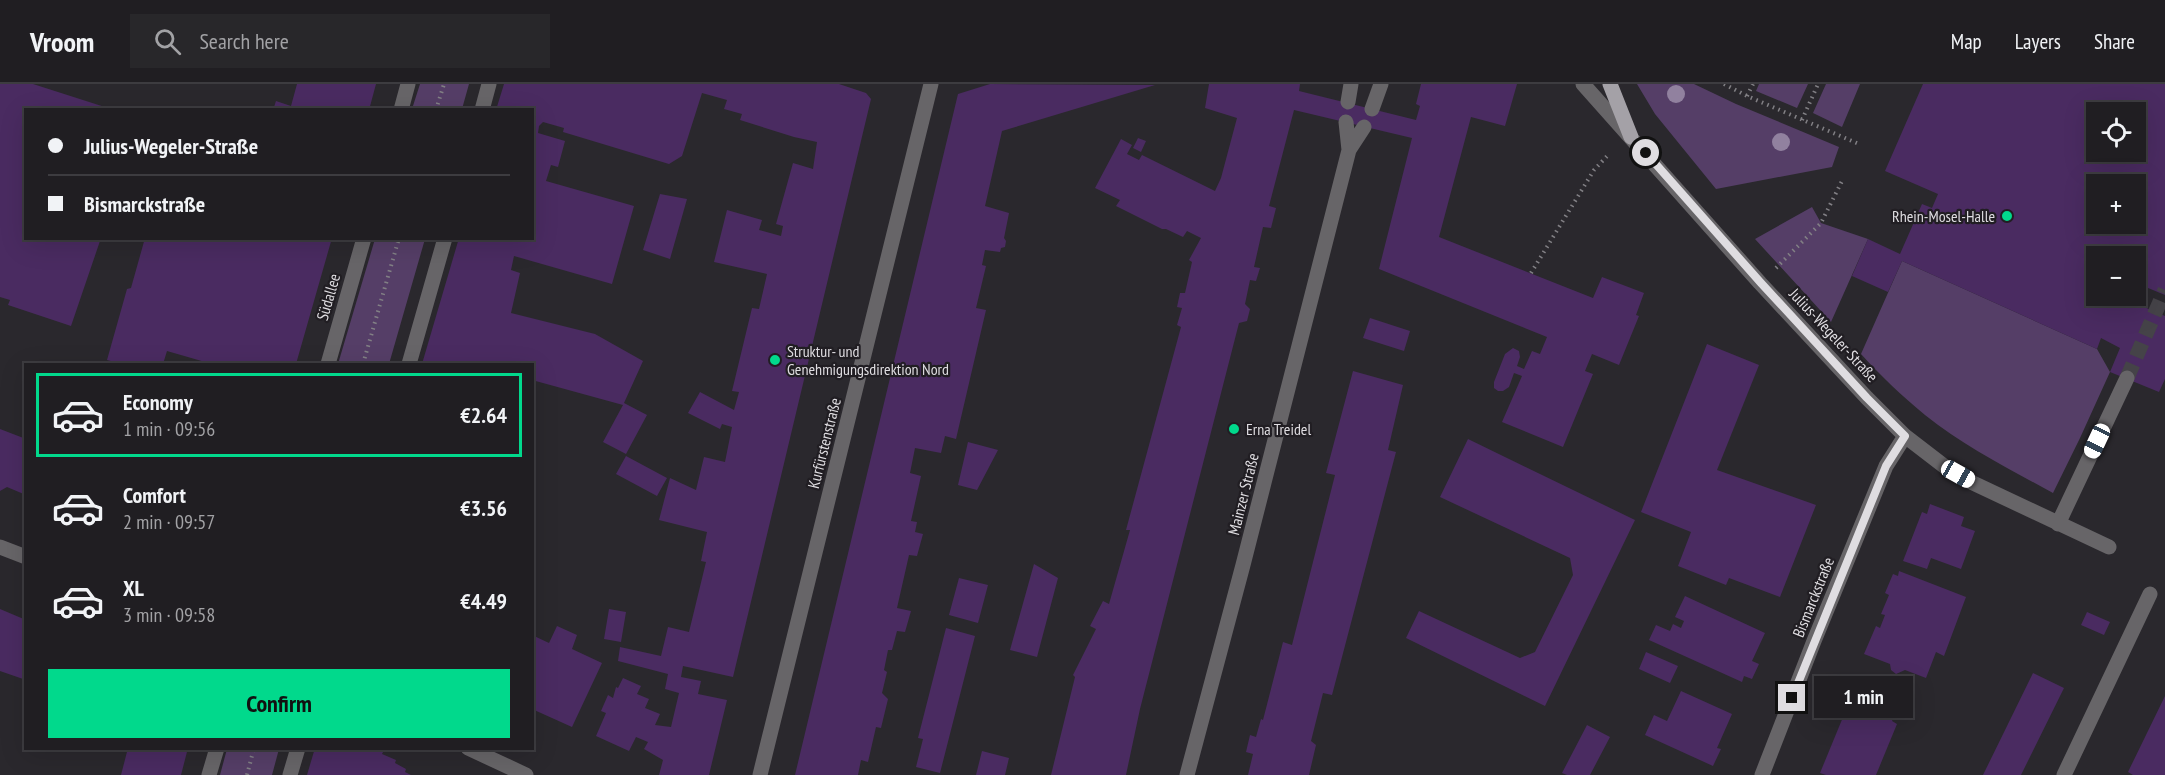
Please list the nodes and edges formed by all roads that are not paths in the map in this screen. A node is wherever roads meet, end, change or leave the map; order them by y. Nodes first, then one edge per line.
1 (408, 84) edge
2 (489, 84) edge
3 (931, 84) edge
4 (1351, 84) edge
5 (1381, 84) edge
6 (1583, 84) edge
7 (1610, 84) edge
8 (1348, 102) dead end
9 (402, 108) edge
10 (483, 108) edge
11 (1372, 109) dead end
12 (1346, 122) dead end
13 (1364, 127) dead end
14 (1631, 136) junction
15 (1348, 150) junction
16 (363, 240) edge
17 (444, 240) edge
18 (328, 363) edge
19 (409, 363) edge
20 (2127, 378) tunnel mouth
21 (1905, 436) junction
22 (2058, 524) junction
23 (0, 547) edge
24 (2109, 547) dead end
25 (24, 556) edge
26 (2150, 594) dead end
27 (216, 750) edge
28 (297, 750) edge
29 (472, 750) edge
30 (209, 775) edge
31 (290, 775) edge
32 (526, 775) edge
33 (760, 775) edge
34 (1187, 775) edge
35 (1762, 775) edge
36 (2064, 775) edge

1 - 9 street
2 - 10 street
3 - 33 street, Kurfürstenstraße
4 - 8 street
5 - 11 street
6 - 14 street, Julius-Wegeler-Straße
7 - 14 main road
12 - 15 street, Mainzer Straße
13 - 15 street, Mainzer Straße
14 - 21 street, Julius-Wegeler-Straße
15 - 34 street, Mainzer Straße
16 - 18 street, Südallee
17 - 19 street
20 - 22 street
21 - 22 street, Julius-Wegeler-Straße
21 - 35 street, Bismarckstraße
22 - 24 street, Julius-Wegeler-Straße
23 - 25 street
26 - 36 street
27 - 30 street
28 - 31 street
29 - 32 street

